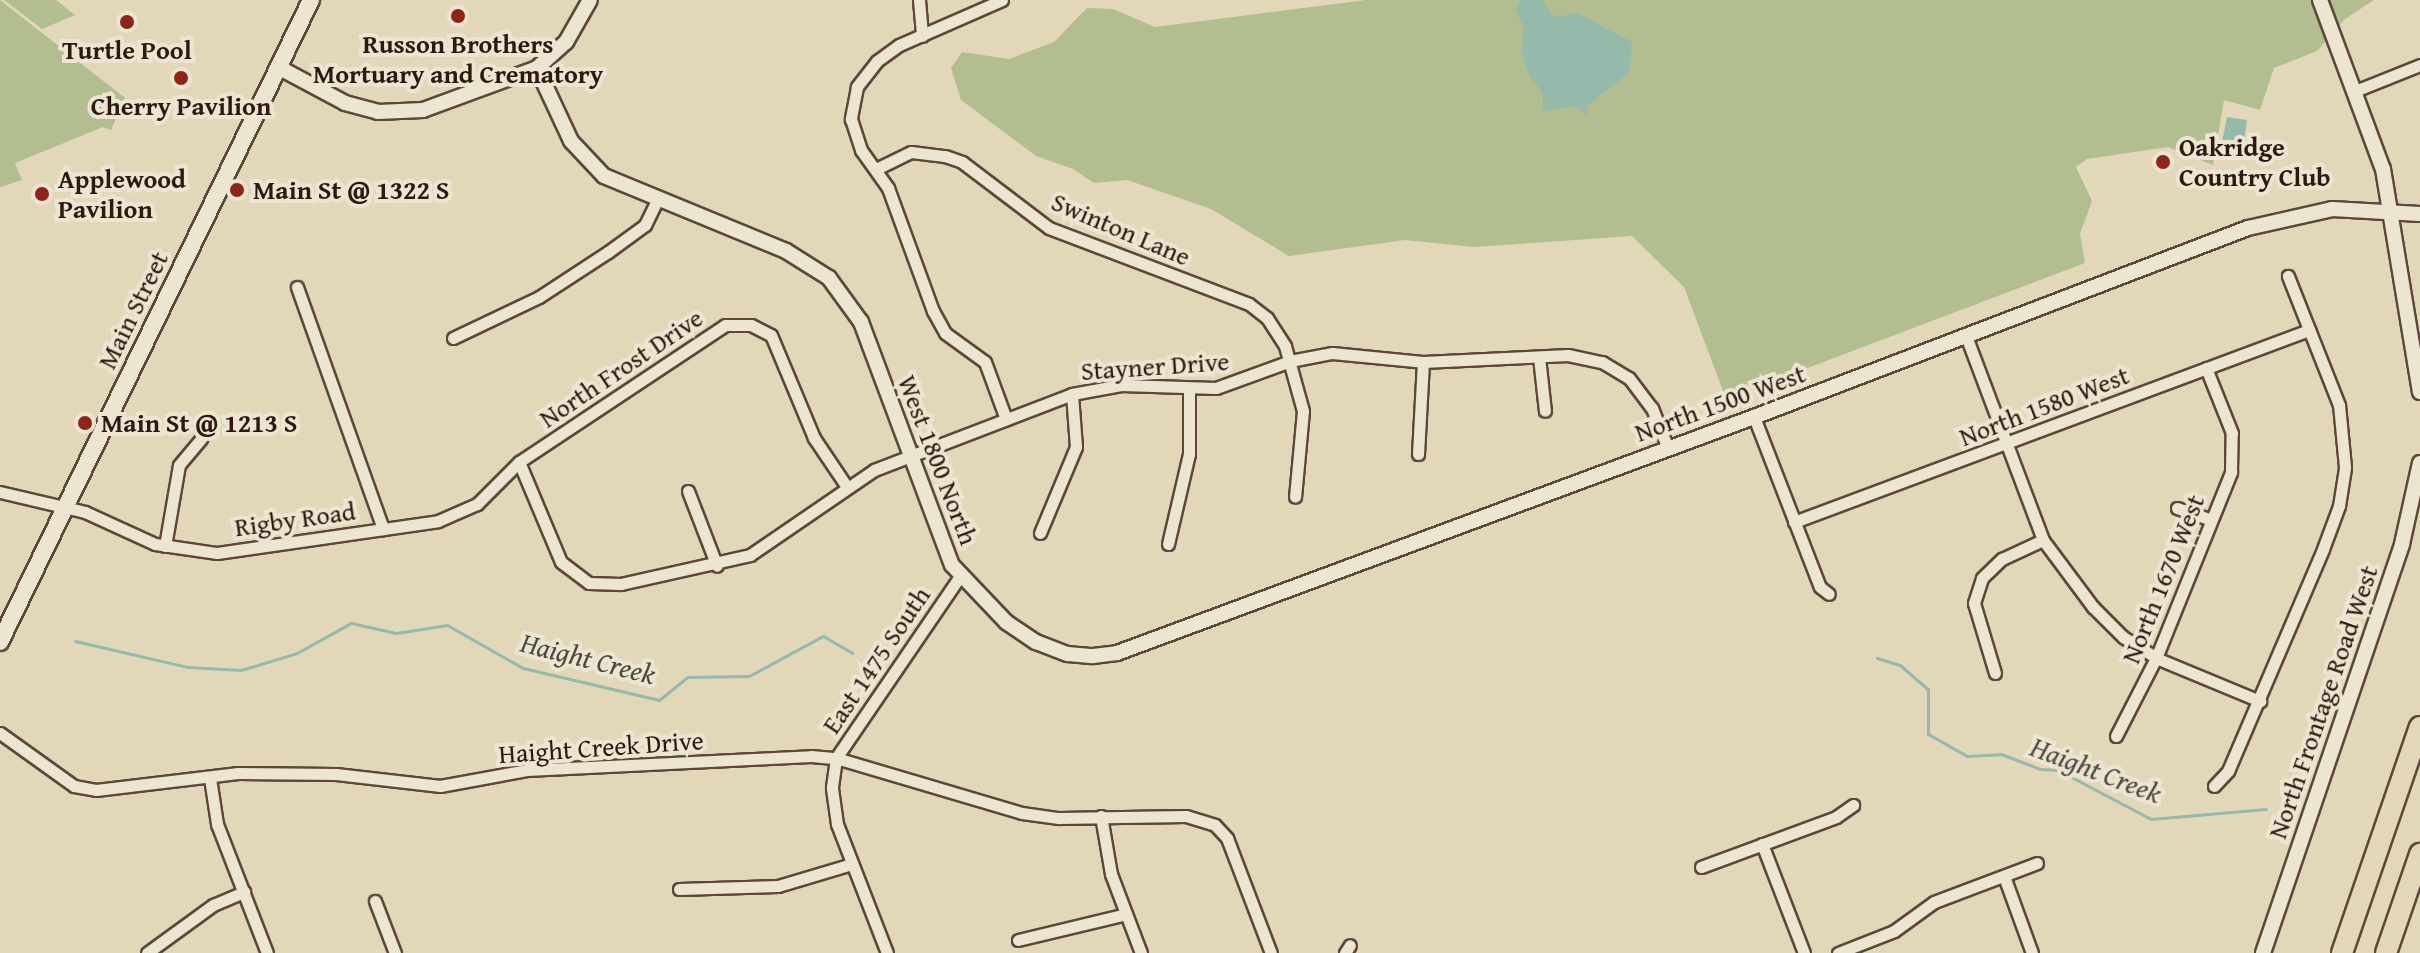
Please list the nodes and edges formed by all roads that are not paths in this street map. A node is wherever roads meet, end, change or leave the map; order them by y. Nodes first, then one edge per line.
1 (311, 0) edge
2 (590, 0) edge
3 (919, 0) edge
4 (1002, 0) edge
5 (2320, 0) edge
6 (922, 36) junction
7 (2420, 65) edge
8 (278, 67) junction
9 (537, 68) junction
10 (2355, 91) junction
11 (876, 169) junction
12 (656, 202) junction
13 (2391, 210) junction
14 (2420, 214) edge
15 (2288, 276) dead end
16 (297, 287) dead end
17 (2309, 330) junction
18 (1966, 336) junction
19 (453, 338) dead end
20 (1539, 357) junction
21 (1290, 361) junction
22 (1423, 362) junction
23 (2206, 368) junction
24 (1189, 390) junction
25 (2420, 392) edge
26 (1072, 394) junction
27 (1545, 411) dead end
28 (1754, 417) junction
29 (1006, 419) junction
30 (202, 438) dead end
31 (2006, 444) junction
32 (1667, 446) junction
33 (1418, 454) dead end
34 (910, 457) junction
35 (519, 462) junction
36 (2420, 463) edge
37 (847, 487) junction
38 (688, 491) dead end
39 (0, 492) edge
40 (1295, 497) dead end
41 (65, 505) junction
42 (2177, 508) dead end
43 (2211, 520) junction
44 (1794, 522) junction
45 (383, 529) junction
46 (1040, 533) dead end
47 (2043, 540) junction
48 (1168, 544) dead end
49 (165, 546) junction
50 (717, 566) junction
51 (960, 576) junction
52 (1829, 594) dead end
53 (0, 642) edge
54 (1068, 654) joint
55 (2156, 658) junction
56 (1995, 673) dead end
57 (2260, 701) junction
58 (2420, 727) edge
59 (0, 733) edge
60 (2116, 736) dead end
61 (836, 758) junction
62 (210, 778) junction
63 (2214, 786) dead end
64 (1853, 805) dead end
65 (1101, 816) junction
66 (1762, 844) junction
67 (2420, 854) edge
68 (2037, 863) dead end
69 (852, 864) junction
70 (1701, 867) dead end
71 (2005, 879) junction
72 (679, 889) dead end
73 (244, 892) junction
74 (375, 901) dead end
75 (1126, 914) junction
76 (1018, 940) dead end
77 (147, 953) edge
78 (267, 953) edge
79 (395, 953) edge
80 (887, 953) edge
81 (1141, 953) edge
82 (1271, 953) edge
83 (1804, 953) edge
84 (1838, 953) edge
85 (2032, 953) edge
86 (2263, 953) edge
87 (2342, 953) edge
88 (2386, 953) edge

1 - 8 main road, Main Street
2 - 9 street
3 - 6 street
4 - 6 street
5 - 10 street
6 - 11 street
7 - 10 street
8 - 9 street
8 - 41 main road, Main Street
9 - 12 street, West 1800 North
10 - 13 street
11 - 21 street, Swinton Lane
11 - 29 street
12 - 19 street
12 - 34 street, West 1800 North
13 - 14 street, North 1500 West
13 - 18 street, North 1500 West
13 - 25 street
15 - 17 street
16 - 45 street
17 - 23 street, North 1580 West
17 - 57 street
18 - 28 street, North 1500 West
18 - 31 street
20 - 22 street, Stayner Drive
20 - 27 street
20 - 32 street, Stayner Drive
21 - 22 street, Stayner Drive
21 - 24 street, Stayner Drive
21 - 40 street, Swinton Lane
22 - 33 street
23 - 31 street, North 1580 West
23 - 43 street, North 1670 West
24 - 26 street, Stayner Drive
24 - 48 street
26 - 29 street, Stayner Drive
26 - 46 street
28 - 32 street, North 1500 West
28 - 44 street
29 - 34 street, Stayner Drive
30 - 49 street
31 - 44 street, North 1580 West
31 - 47 street
32 - 54 street, North 1500 West
34 - 37 street, Stayner Drive
34 - 51 street, West 1800 North
35 - 37 street, North Frost Drive
35 - 45 street, Rigby Road
35 - 50 street, Stayner Drive
36 - 86 street, North Frontage Road West
37 - 50 street, Stayner Drive
38 - 50 street
39 - 41 street, Rigby Road
41 - 49 street, Rigby Road
41 - 53 main road, Main Street
42 - 43 street
43 - 55 street, North 1670 West
44 - 52 street
45 - 49 street, Rigby Road
47 - 55 street
47 - 56 street
51 - 54 street, West 1800 North
51 - 61 street, East 1475 South
55 - 57 street
55 - 60 street, North 1670 West
57 - 63 street
58 - 87 highway
59 - 62 street, Haight Creek Drive
61 - 62 street, Haight Creek Drive
61 - 65 street, Haight Creek Drive
61 - 69 street, East 1475 South
62 - 73 street
64 - 66 street
65 - 75 street
65 - 82 street, Haight Creek Drive
66 - 70 street
66 - 83 street
67 - 88 highway
68 - 71 street
69 - 72 street
69 - 80 street, East 1475 South
71 - 84 street
71 - 85 street
73 - 77 street
73 - 78 street
74 - 79 street
75 - 76 street
75 - 81 street

